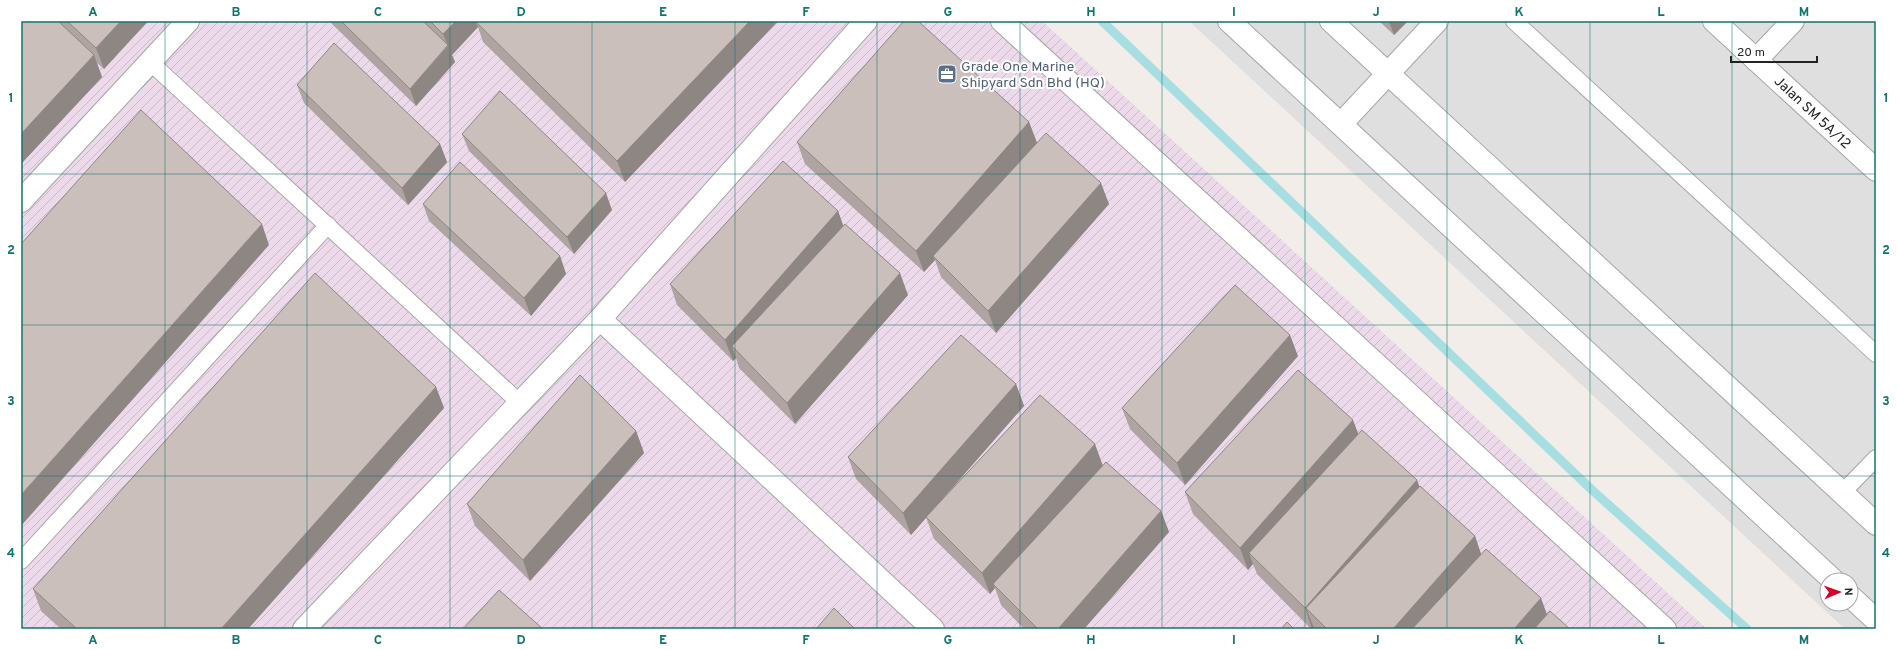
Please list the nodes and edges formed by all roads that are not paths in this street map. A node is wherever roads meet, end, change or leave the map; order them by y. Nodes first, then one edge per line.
1 (188, 21) edge
2 (866, 21) edge
3 (1002, 21) edge
4 (1229, 21) edge
5 (1331, 21) edge
6 (1437, 21) edge
7 (1514, 21) edge
8 (1714, 21) edge
9 (1793, 21) edge
10 (1756, 60) junction
11 (150, 62) junction
12 (1388, 73) junction
13 (1341, 124) junction
14 (1876, 170) edge
15 (21, 201) edge
16 (328, 226) junction
17 (600, 319) junction
18 (1876, 354) edge
19 (520, 403) junction
20 (1876, 458) edge
21 (1842, 493) junction
22 (1876, 524) edge
23 (21, 561) edge
24 (1824, 572) edge
25 (1859, 604) edge
26 (1876, 620) edge
27 (304, 629) edge
28 (933, 629) edge
29 (1665, 629) edge

1 - 11 street
2 - 17 street
3 - 29 street
4 - 13 street
5 - 12 street
6 - 12 street
7 - 18 lane
8 - 10 street, Jalan SM 5A/12
9 - 10 street
10 - 14 street, Jalan SM 5A/12
11 - 15 street
11 - 16 lane
12 - 13 street
12 - 21 street
13 - 24 street
16 - 19 lane
16 - 23 lane
17 - 19 street
17 - 28 street
19 - 27 street
20 - 21 lane
21 - 22 street
25 - 26 street

